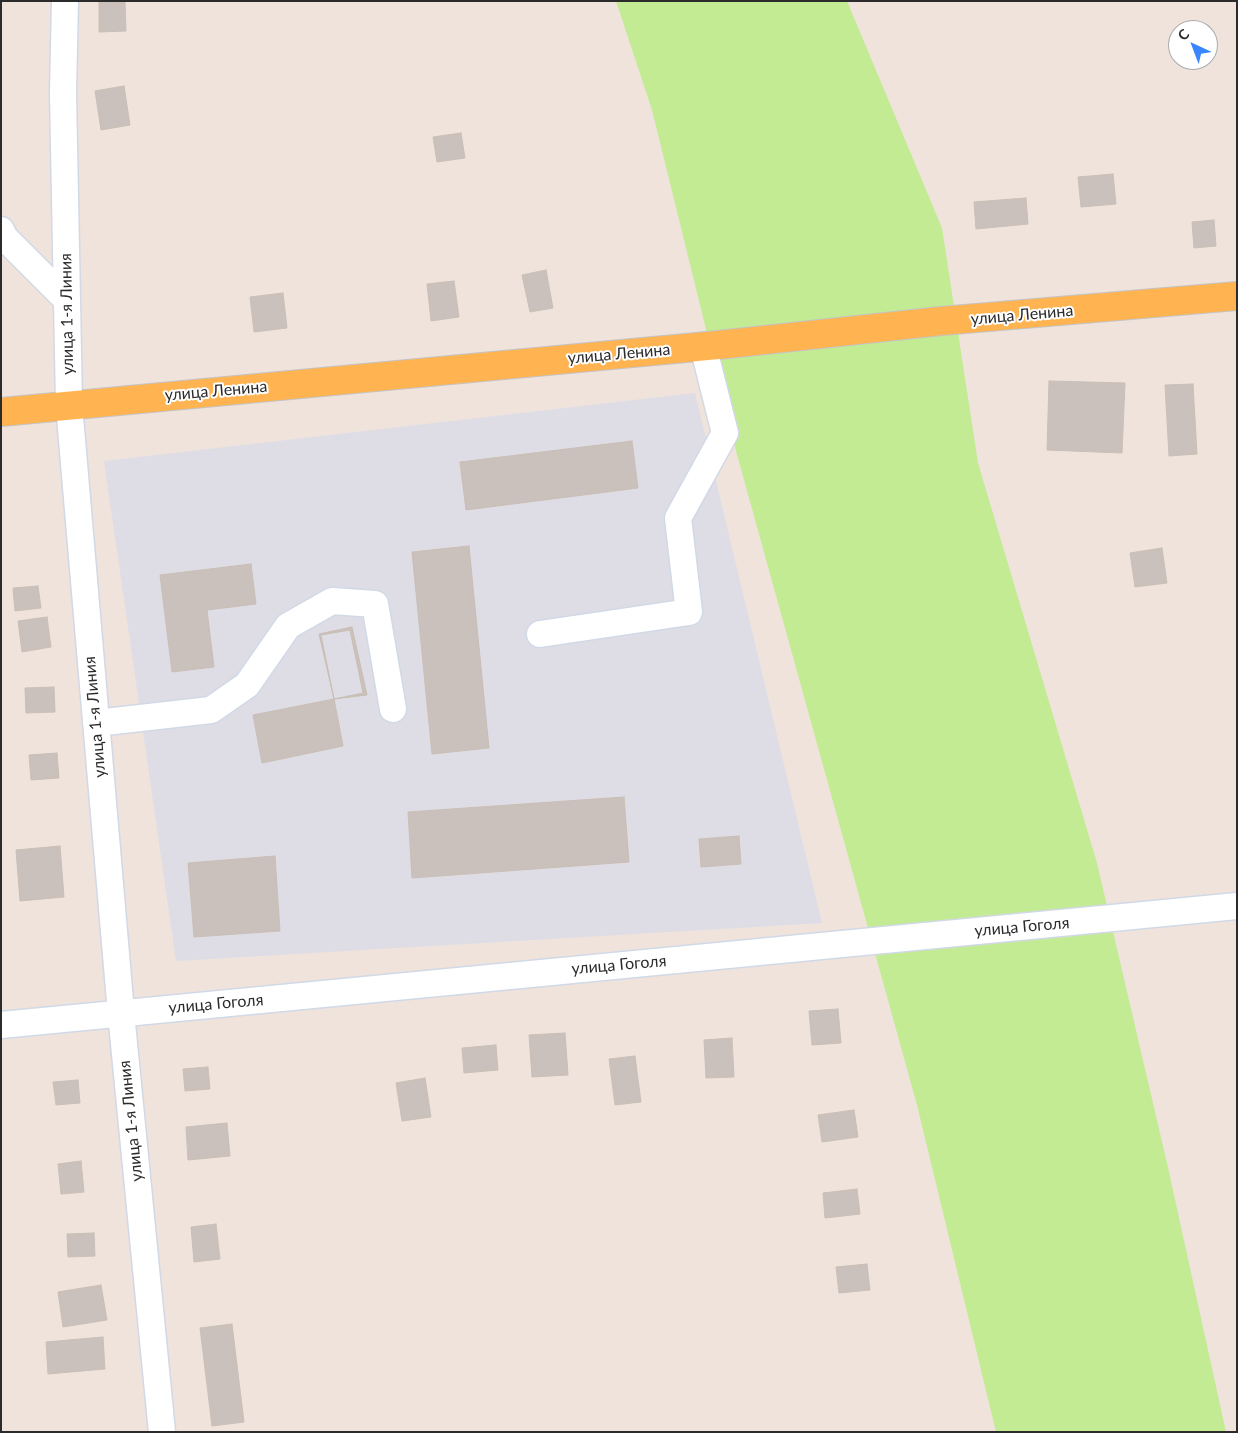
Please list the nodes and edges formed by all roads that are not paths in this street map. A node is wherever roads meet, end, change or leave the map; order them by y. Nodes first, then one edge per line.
1 (65, 1) edge
2 (1, 230) edge
3 (1237, 296) edge
4 (67, 300) junction
5 (711, 345) junction
6 (69, 405) junction
7 (1, 412) edge
8 (540, 634) dead end
9 (393, 709) dead end
10 (96, 723) junction
11 (1237, 906) edge
12 (121, 1014) junction
13 (1, 1025) edge
14 (162, 1432) edge

1 - 4 street, улица 1-я Линия
2 - 4 street
3 - 5 main road, улица Ленина
4 - 6 street, улица 1-я Линия
5 - 6 main road, улица Ленина
5 - 8 street
6 - 7 main road, улица Ленина
6 - 10 street, улица 1-я Линия
9 - 10 street
10 - 12 street, улица 1-я Линия
11 - 12 street, улица Гоголя
12 - 13 street, улица Гоголя
12 - 14 street, улица 1-я Линия

